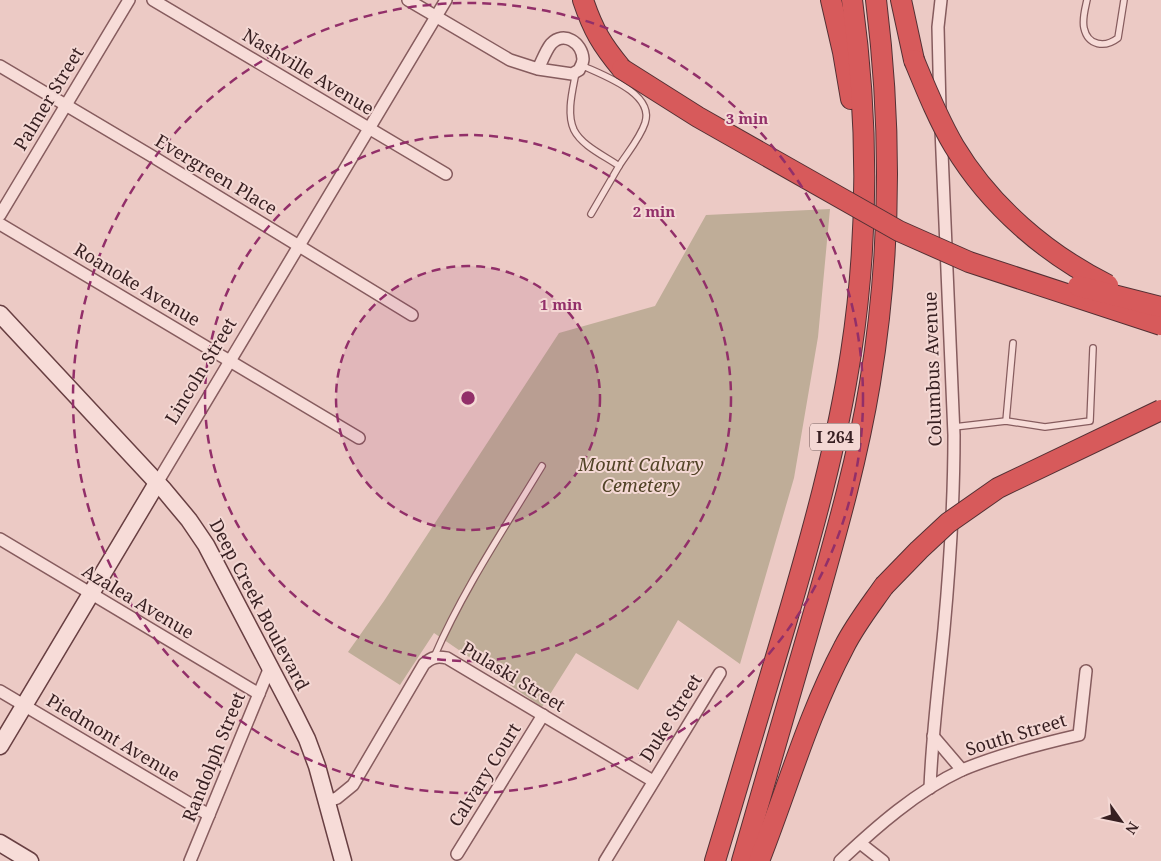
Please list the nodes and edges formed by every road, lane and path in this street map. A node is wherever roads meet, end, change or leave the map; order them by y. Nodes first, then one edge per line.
1 (129, 0) edge
2 (153, 0) edge
3 (408, 0) edge
4 (446, 0) edge
5 (582, 0) edge
6 (596, 0) edge
7 (831, 0) edge
8 (852, 0) edge
9 (876, 0) edge
10 (901, 0) edge
11 (941, 0) edge
12 (1087, 0) edge
13 (1124, 0) edge
14 (436, 17) junction
15 (626, 65) junction
16 (0, 66) edge
17 (538, 69) junction
18 (578, 69) junction
19 (66, 105) junction
20 (368, 129) junction
21 (619, 166) junction
22 (864, 173) junction
23 (446, 174) dead end
24 (592, 214) dead end
25 (0, 215) edge
26 (0, 224) edge
27 (299, 245) junction
28 (1161, 306) edge
29 (0, 314) edge
30 (412, 314) dead end
31 (1161, 325) edge
32 (1014, 343) dead end
33 (1093, 348) dead end
34 (230, 361) junction
35 (1161, 410) edge
36 (1006, 420) junction
37 (954, 427) junction
38 (359, 438) dead end
39 (542, 466) dead end
40 (157, 483) junction
41 (0, 539) edge
42 (91, 594) junction
43 (434, 657) junction
44 (270, 666) junction
45 (1086, 671) dead end
46 (720, 673) dead end
47 (0, 691) edge
48 (259, 694) junction
49 (24, 705) junction
50 (543, 715) junction
51 (933, 736) junction
52 (0, 746) edge
53 (962, 770) junction
54 (653, 781) junction
55 (930, 788) junction
56 (326, 802) junction
57 (209, 815) junction
58 (860, 843) junction
59 (0, 844) edge
60 (457, 854) dead end
61 (30, 861) edge
62 (190, 861) edge
63 (343, 861) edge
64 (604, 861) edge
65 (715, 861) edge
66 (742, 861) edge
67 (759, 861) edge
68 (840, 861) edge
69 (883, 861) edge

1 - 19 street, Palmer Street
2 - 20 street, Nashville Avenue
3 - 14 street
4 - 14 street, Lincoln Street
5 - 15 highway
6 - 15 highway
7 - 22 highway
8 - 22 highway, I 264
9 - 66 highway, I 264
10 - 28 highway, bridge
11 - 37 street, Columbus Avenue
12 - 13 lane
14 - 17 street
14 - 20 street, Lincoln Street
15 - 28 highway, bridge
15 - 31 highway, bridge
16 - 19 street, Evergreen Place
17 - 18 street
17 - 18 street
18 - 21 lane
18 - 21 lane
19 - 25 street, Palmer Street
19 - 27 street, Evergreen Place
20 - 23 street, Nashville Avenue
20 - 27 street, Lincoln Street
21 - 24 lane
22 - 65 highway, I 264
26 - 34 street, Roanoke Avenue
27 - 30 street, Evergreen Place
27 - 34 street, Lincoln Street
29 - 40 street, Deep Creek Boulevard
32 - 36 lane
33 - 36 lane
34 - 38 street, Roanoke Avenue
34 - 40 street, Lincoln Street
35 - 67 highway, bridge
36 - 37 lane
37 - 51 street, Columbus Avenue
39 - 43 lane
40 - 42 street, Lincoln Street
40 - 44 street, Deep Creek Boulevard
41 - 42 street, Azalea Avenue
42 - 48 street, Azalea Avenue
42 - 49 street, Lincoln Street
43 - 50 street, Pulaski Street
43 - 56 street, Pulaski Street
44 - 48 street, Randolph Street
44 - 56 street, Deep Creek Boulevard
45 - 53 street, South Street
46 - 54 street, Duke Street
47 - 49 street, Piedmont Avenue
48 - 57 street, Randolph Street
49 - 52 street, Lincoln Street
49 - 57 street, Piedmont Avenue
50 - 54 street, Pulaski Street
50 - 60 street, Calvary Court
51 - 53 street
51 - 55 street, Columbus Avenue
53 - 55 street, South Street
54 - 64 street, Duke Street
55 - 58 street, South Street
56 - 63 street, Deep Creek Boulevard
57 - 62 street, Randolph Street
58 - 68 street, South Street
58 - 69 street
59 - 61 street

